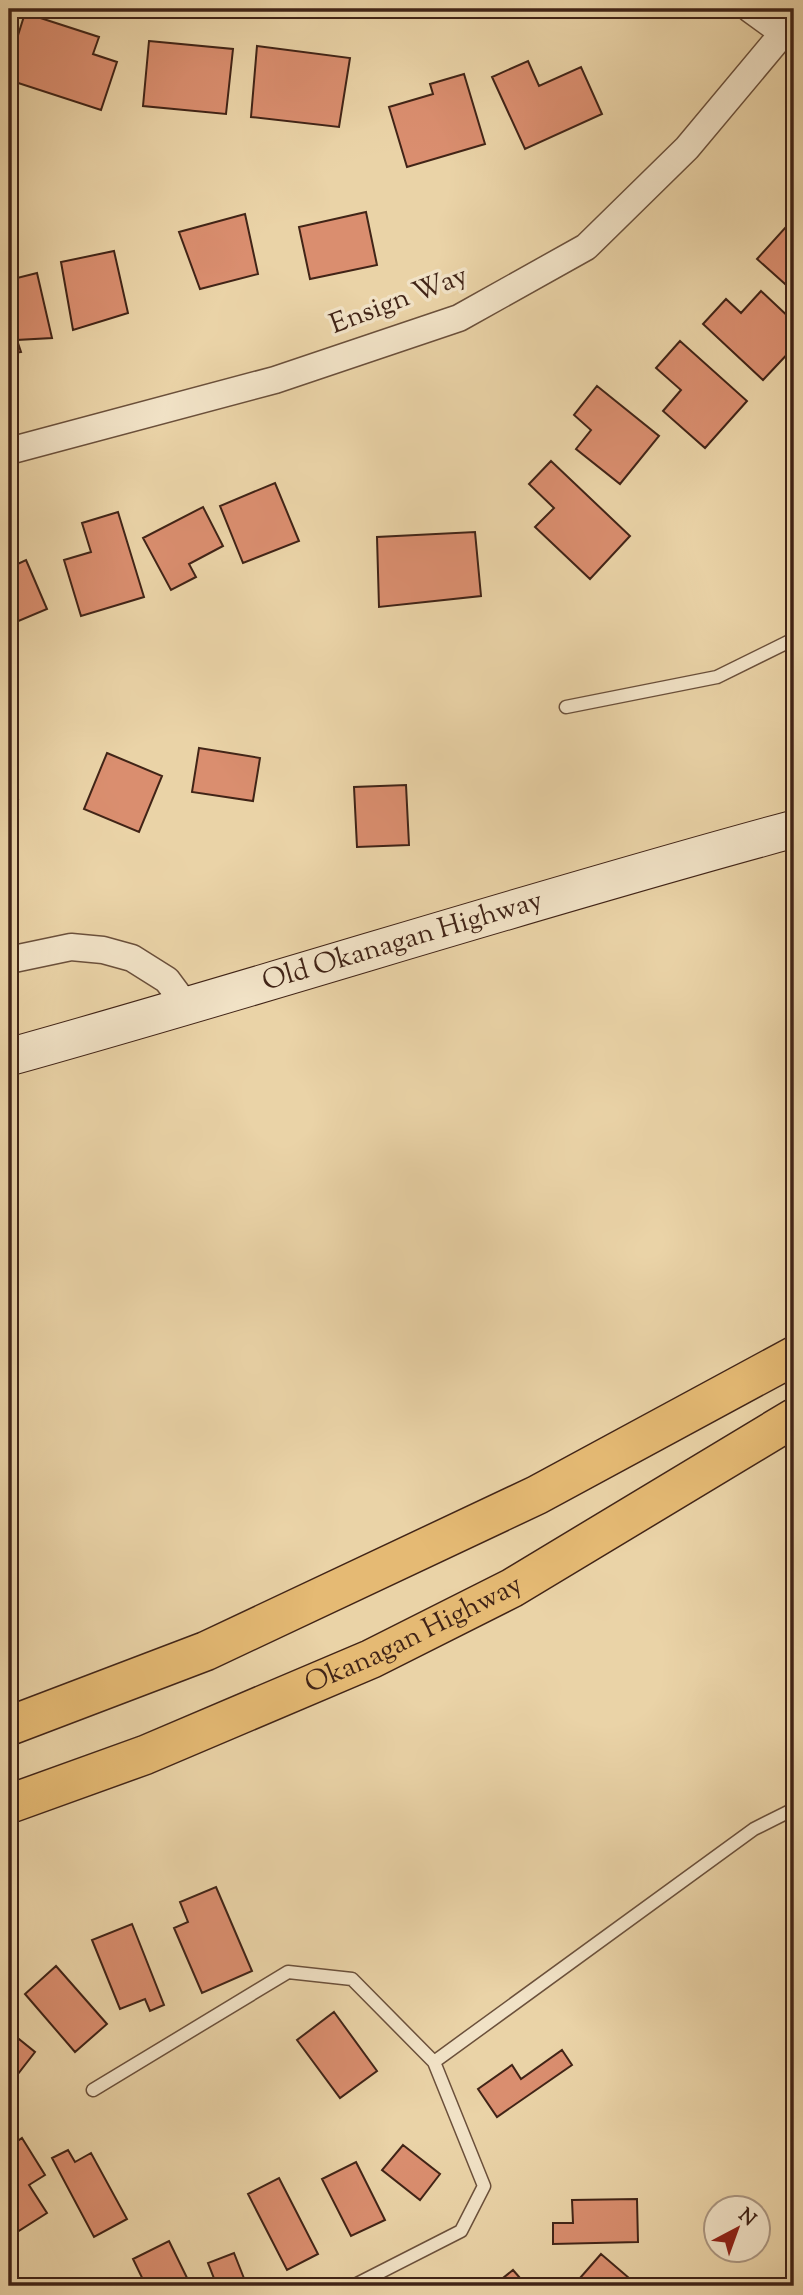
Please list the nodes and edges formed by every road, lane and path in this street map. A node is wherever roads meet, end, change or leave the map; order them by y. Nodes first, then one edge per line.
1 (750, 9) edge
2 (789, 27) edge
3 (9, 451) edge
4 (794, 639) edge
5 (566, 707) dead end
6 (794, 830) edge
7 (9, 960) edge
8 (187, 1007) junction
9 (9, 1057) edge
10 (794, 1356) edge
11 (794, 1418) edge
12 (9, 1726) edge
13 (9, 1804) edge
14 (794, 1809) edge
15 (434, 2062) junction
16 (93, 2090) dead end
17 (353, 2286) edge

1 - 2 street
2 - 3 street, Ensign Way
4 - 5 lane
6 - 8 street, Old Okanagan Highway
7 - 8 street
8 - 9 street, Old Okanagan Highway
10 - 12 highway
11 - 13 highway, Okanagan Highway
14 - 15 lane
15 - 16 lane
15 - 17 lane

